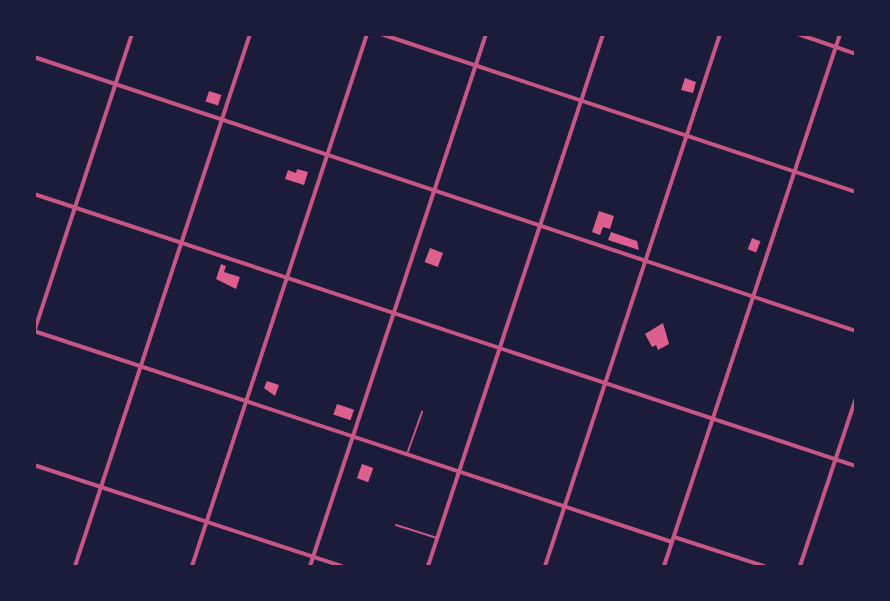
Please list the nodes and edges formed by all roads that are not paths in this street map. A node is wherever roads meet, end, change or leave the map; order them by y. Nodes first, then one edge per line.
1 (132, 34) edge
2 (250, 34) edge
3 (367, 34) edge
4 (381, 34) edge
5 (486, 34) edge
6 (603, 34) edge
7 (720, 34) edge
8 (798, 34) edge
9 (840, 34) edge
10 (836, 47) junction
11 (855, 54) edge
12 (34, 57) edge
13 (476, 66) junction
14 (116, 86) junction
15 (581, 101) junction
16 (222, 121) junction
17 (687, 136) junction
18 (327, 156) junction
19 (794, 172) junction
20 (434, 191) junction
21 (855, 192) edge
22 (34, 194) edge
23 (75, 208) junction
24 (540, 226) junction
25 (182, 243) junction
26 (646, 261) junction
27 (287, 278) junction
28 (753, 297) junction
29 (394, 313) junction
30 (855, 330) edge
31 (35, 331) edge
32 (500, 348) junction
33 (141, 366) junction
34 (606, 383) junction
35 (855, 398) edge
36 (247, 401) junction
37 (422, 412) dead end
38 (713, 419) junction
39 (353, 436) junction
40 (407, 454) junction
41 (835, 459) junction
42 (34, 465) edge
43 (855, 466) edge
44 (459, 471) junction
45 (101, 487) junction
46 (565, 507) junction
47 (207, 522) junction
48 (396, 525) dead end
49 (674, 537) junction
50 (437, 538) junction
51 (672, 542) junction
52 (314, 557) junction
53 (75, 567) edge
54 (192, 567) edge
55 (310, 567) edge
56 (342, 567) edge
57 (428, 567) edge
58 (545, 567) edge
59 (664, 567) edge
60 (764, 567) edge
61 (800, 567) edge

1 - 14 street
2 - 16 street
3 - 18 street
4 - 13 street
5 - 13 street
6 - 15 street
7 - 17 street
8 - 10 street
9 - 10 street
10 - 11 street
10 - 19 street
12 - 14 street
13 - 15 street
13 - 20 street
14 - 16 street
14 - 23 street
15 - 17 street
15 - 24 street
16 - 18 street
16 - 25 street
17 - 19 street
17 - 26 street
18 - 20 street
18 - 27 street
19 - 21 street
19 - 28 street
20 - 24 street
20 - 29 street
22 - 23 street
23 - 25 street
23 - 31 street
24 - 26 street
24 - 32 street
25 - 27 street
25 - 33 street
26 - 28 street
26 - 34 street
27 - 29 street
27 - 36 street
28 - 30 street
28 - 38 street
29 - 32 street
29 - 39 street
31 - 33 street
32 - 34 street
32 - 44 street
33 - 36 street
33 - 45 street
34 - 38 street
34 - 46 street
35 - 41 street
36 - 39 street
36 - 47 street
37 - 40 lane
38 - 41 street
38 - 49 street
39 - 40 street
39 - 52 street
40 - 44 street
41 - 43 street
41 - 61 street
42 - 45 street
44 - 46 street
44 - 50 street
45 - 47 street
45 - 53 street
46 - 51 street
46 - 58 street
47 - 52 street
47 - 54 street
48 - 50 lane
49 - 51 street
49 - 60 street
50 - 57 street
51 - 59 street
52 - 55 street
52 - 56 street

